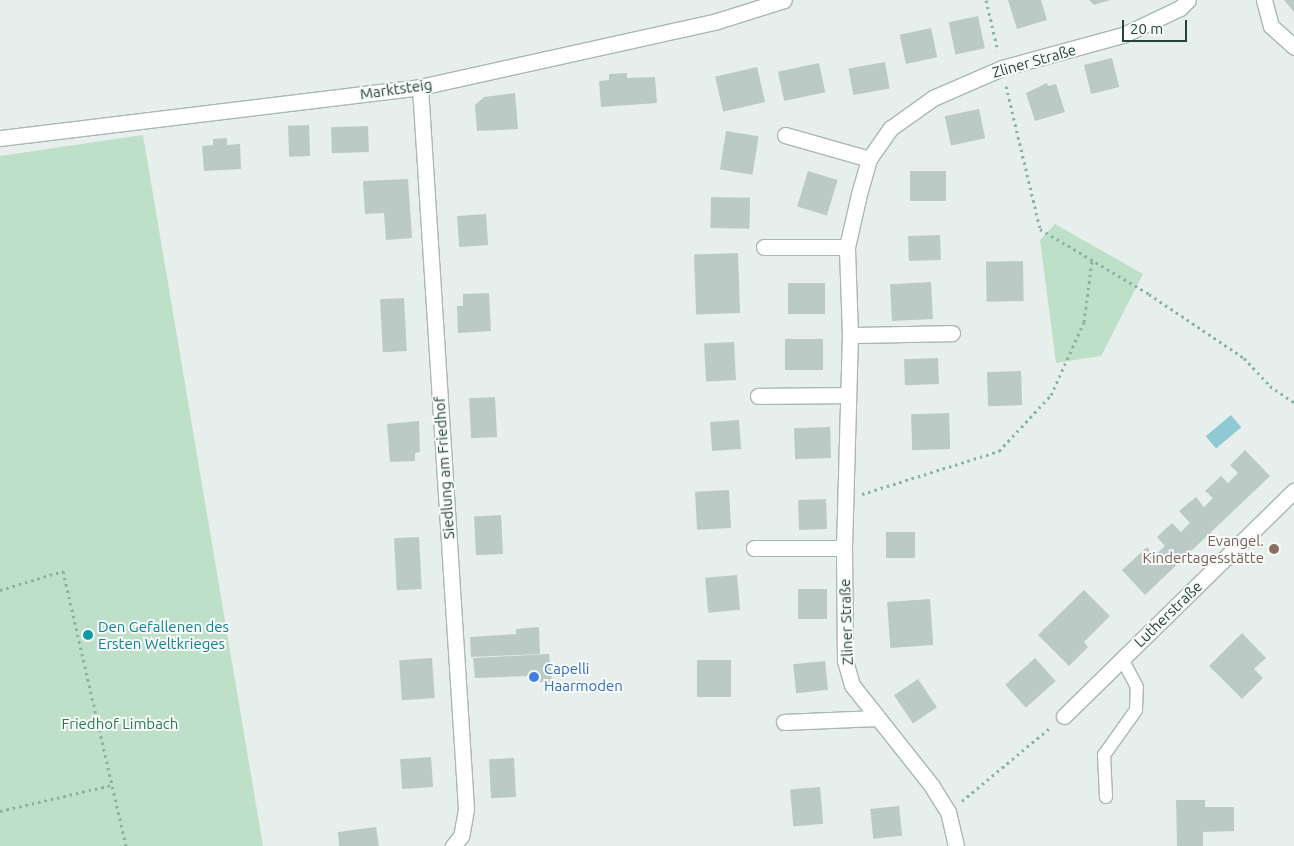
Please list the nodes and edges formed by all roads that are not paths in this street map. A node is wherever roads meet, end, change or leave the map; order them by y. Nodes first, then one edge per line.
1 (784, 0) edge
2 (1188, 0) edge
3 (1264, 0) edge
4 (1294, 47) edge
5 (420, 87) junction
6 (785, 135) dead end
7 (0, 138) edge
8 (869, 159) junction
9 (764, 247) dead end
10 (847, 247) junction
11 (952, 333) dead end
12 (850, 335) junction
13 (848, 395) junction
14 (758, 396) dead end
15 (1294, 491) edge
16 (754, 548) dead end
17 (844, 548) junction
18 (1122, 659) junction
19 (1064, 716) road end
20 (876, 718) junction
21 (784, 722) dead end
22 (1106, 797) dead end
23 (453, 846) edge
24 (956, 846) edge

1 - 5 street, Marktsteig
2 - 8 street, Zliner Straße
3 - 4 street
5 - 7 street, Marktsteig
5 - 23 street, Siedlung am Friedhof
6 - 8 street
8 - 10 street, Zliner Straße
9 - 10 street
10 - 12 street, Zliner Straße
11 - 12 street
12 - 13 street, Zliner Straße
13 - 14 street
13 - 17 street, Zliner Straße
15 - 18 street, Lutherstraße
16 - 17 street
17 - 20 street, Zliner Straße
18 - 19 street, Lutherstraße
18 - 22 lane
20 - 21 street
20 - 24 street, Zliner Straße

